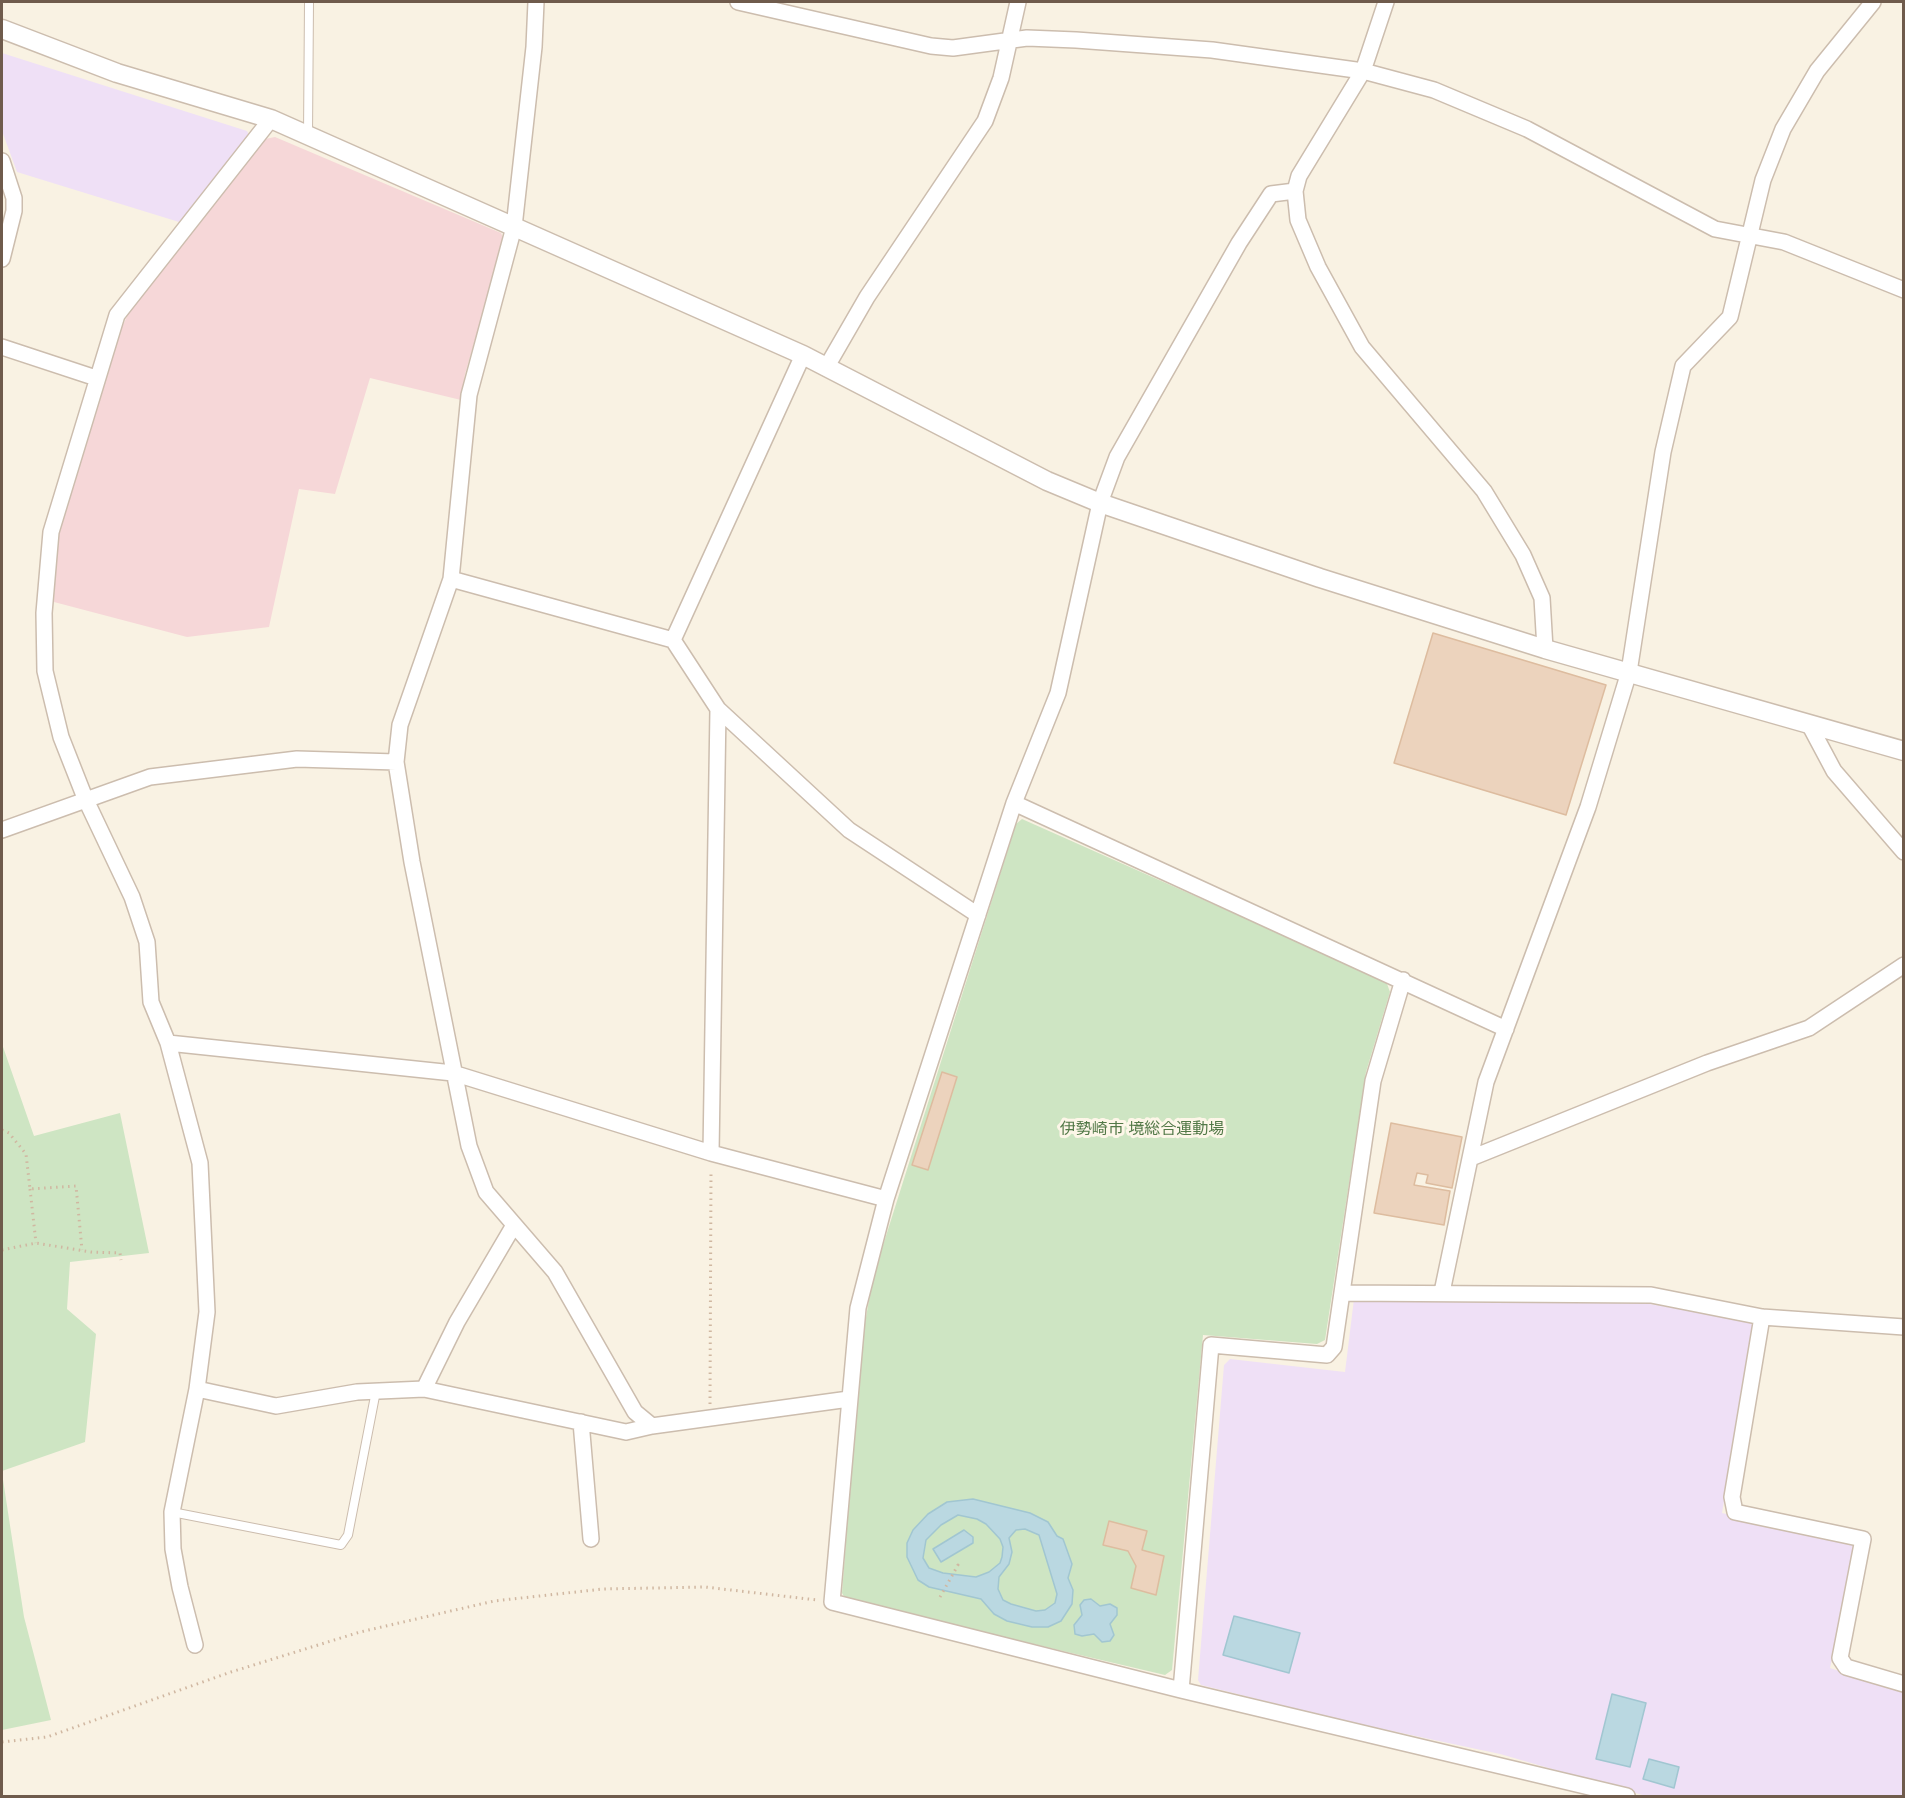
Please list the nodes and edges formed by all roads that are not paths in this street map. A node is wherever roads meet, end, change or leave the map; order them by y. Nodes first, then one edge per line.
1 (309, 2) edge
2 (536, 2) edge
3 (738, 2) edge
4 (1018, 2) edge
5 (1386, 2) edge
6 (1873, 2) edge
7 (2, 29) edge
8 (1010, 40) junction
9 (1363, 71) junction
10 (271, 119) junction
11 (308, 136) junction
12 (2, 161) edge
13 (1295, 191) junction
14 (514, 227) junction
15 (1751, 237) junction
16 (2, 259) edge
17 (1904, 290) edge
18 (2, 347) edge
19 (803, 356) junction
20 (826, 368) junction
21 (96, 378) junction
22 (1100, 503) junction
23 (451, 579) junction
24 (673, 640) junction
25 (1545, 650) junction
26 (1629, 672) junction
27 (718, 709) junction
28 (1810, 726) junction
29 (1904, 751) edge
30 (396, 762) junction
31 (85, 798) junction
32 (1014, 802) junction
33 (2, 830) edge
34 (1904, 852) edge
35 (978, 915) junction
36 (1904, 965) edge
37 (1403, 980) junction
38 (1506, 1029) junction
39 (168, 1043) junction
40 (453, 1073) junction
41 (711, 1153) junction
42 (1471, 1158) junction
43 (886, 1199) junction
44 (514, 1225) junction
45 (1442, 1292) junction
46 (1342, 1293) junction
47 (1762, 1317) junction
48 (1904, 1327) edge
49 (197, 1389) junction
50 (424, 1389) junction
51 (376, 1391) junction
52 (849, 1399) junction
53 (581, 1422) junction
54 (652, 1426) junction
55 (172, 1512) junction
56 (591, 1539) dead end
57 (195, 1645) dead end
58 (1904, 1684) edge
59 (1181, 1690) junction
60 (1627, 1797) edge

1 - 11 lane
2 - 14 street
3 - 8 street
4 - 8 street
5 - 9 street
6 - 15 street
7 - 10 street
8 - 9 street
8 - 20 street
9 - 13 street
9 - 15 street
10 - 11 street
10 - 21 street
11 - 14 street
12 - 16 street
13 - 22 street
13 - 25 street
14 - 19 street
14 - 23 street
15 - 17 street
15 - 26 street
18 - 21 street
19 - 20 street
19 - 24 street
20 - 22 street
21 - 31 street
22 - 25 street
22 - 32 street
23 - 24 street
23 - 30 street
24 - 27 street
25 - 26 street
26 - 28 street
26 - 38 street
27 - 35 street
27 - 41 street
28 - 29 street
28 - 34 street
30 - 31 street
30 - 40 street
31 - 33 street
31 - 39 street
32 - 35 street
32 - 37 street
35 - 43 street
36 - 42 street
37 - 38 street
37 - 46 street
38 - 42 street
39 - 40 street
39 - 49 street
40 - 41 street
40 - 44 street
41 - 43 street
42 - 45 street
43 - 52 street
44 - 50 street
44 - 54 street
45 - 46 street
45 - 47 street
46 - 59 street
47 - 48 street
47 - 58 street
49 - 51 street
49 - 55 street
50 - 51 street
50 - 53 street
51 - 55 lane
52 - 54 street
52 - 59 street
53 - 54 street
53 - 56 street
55 - 57 street
59 - 60 street

